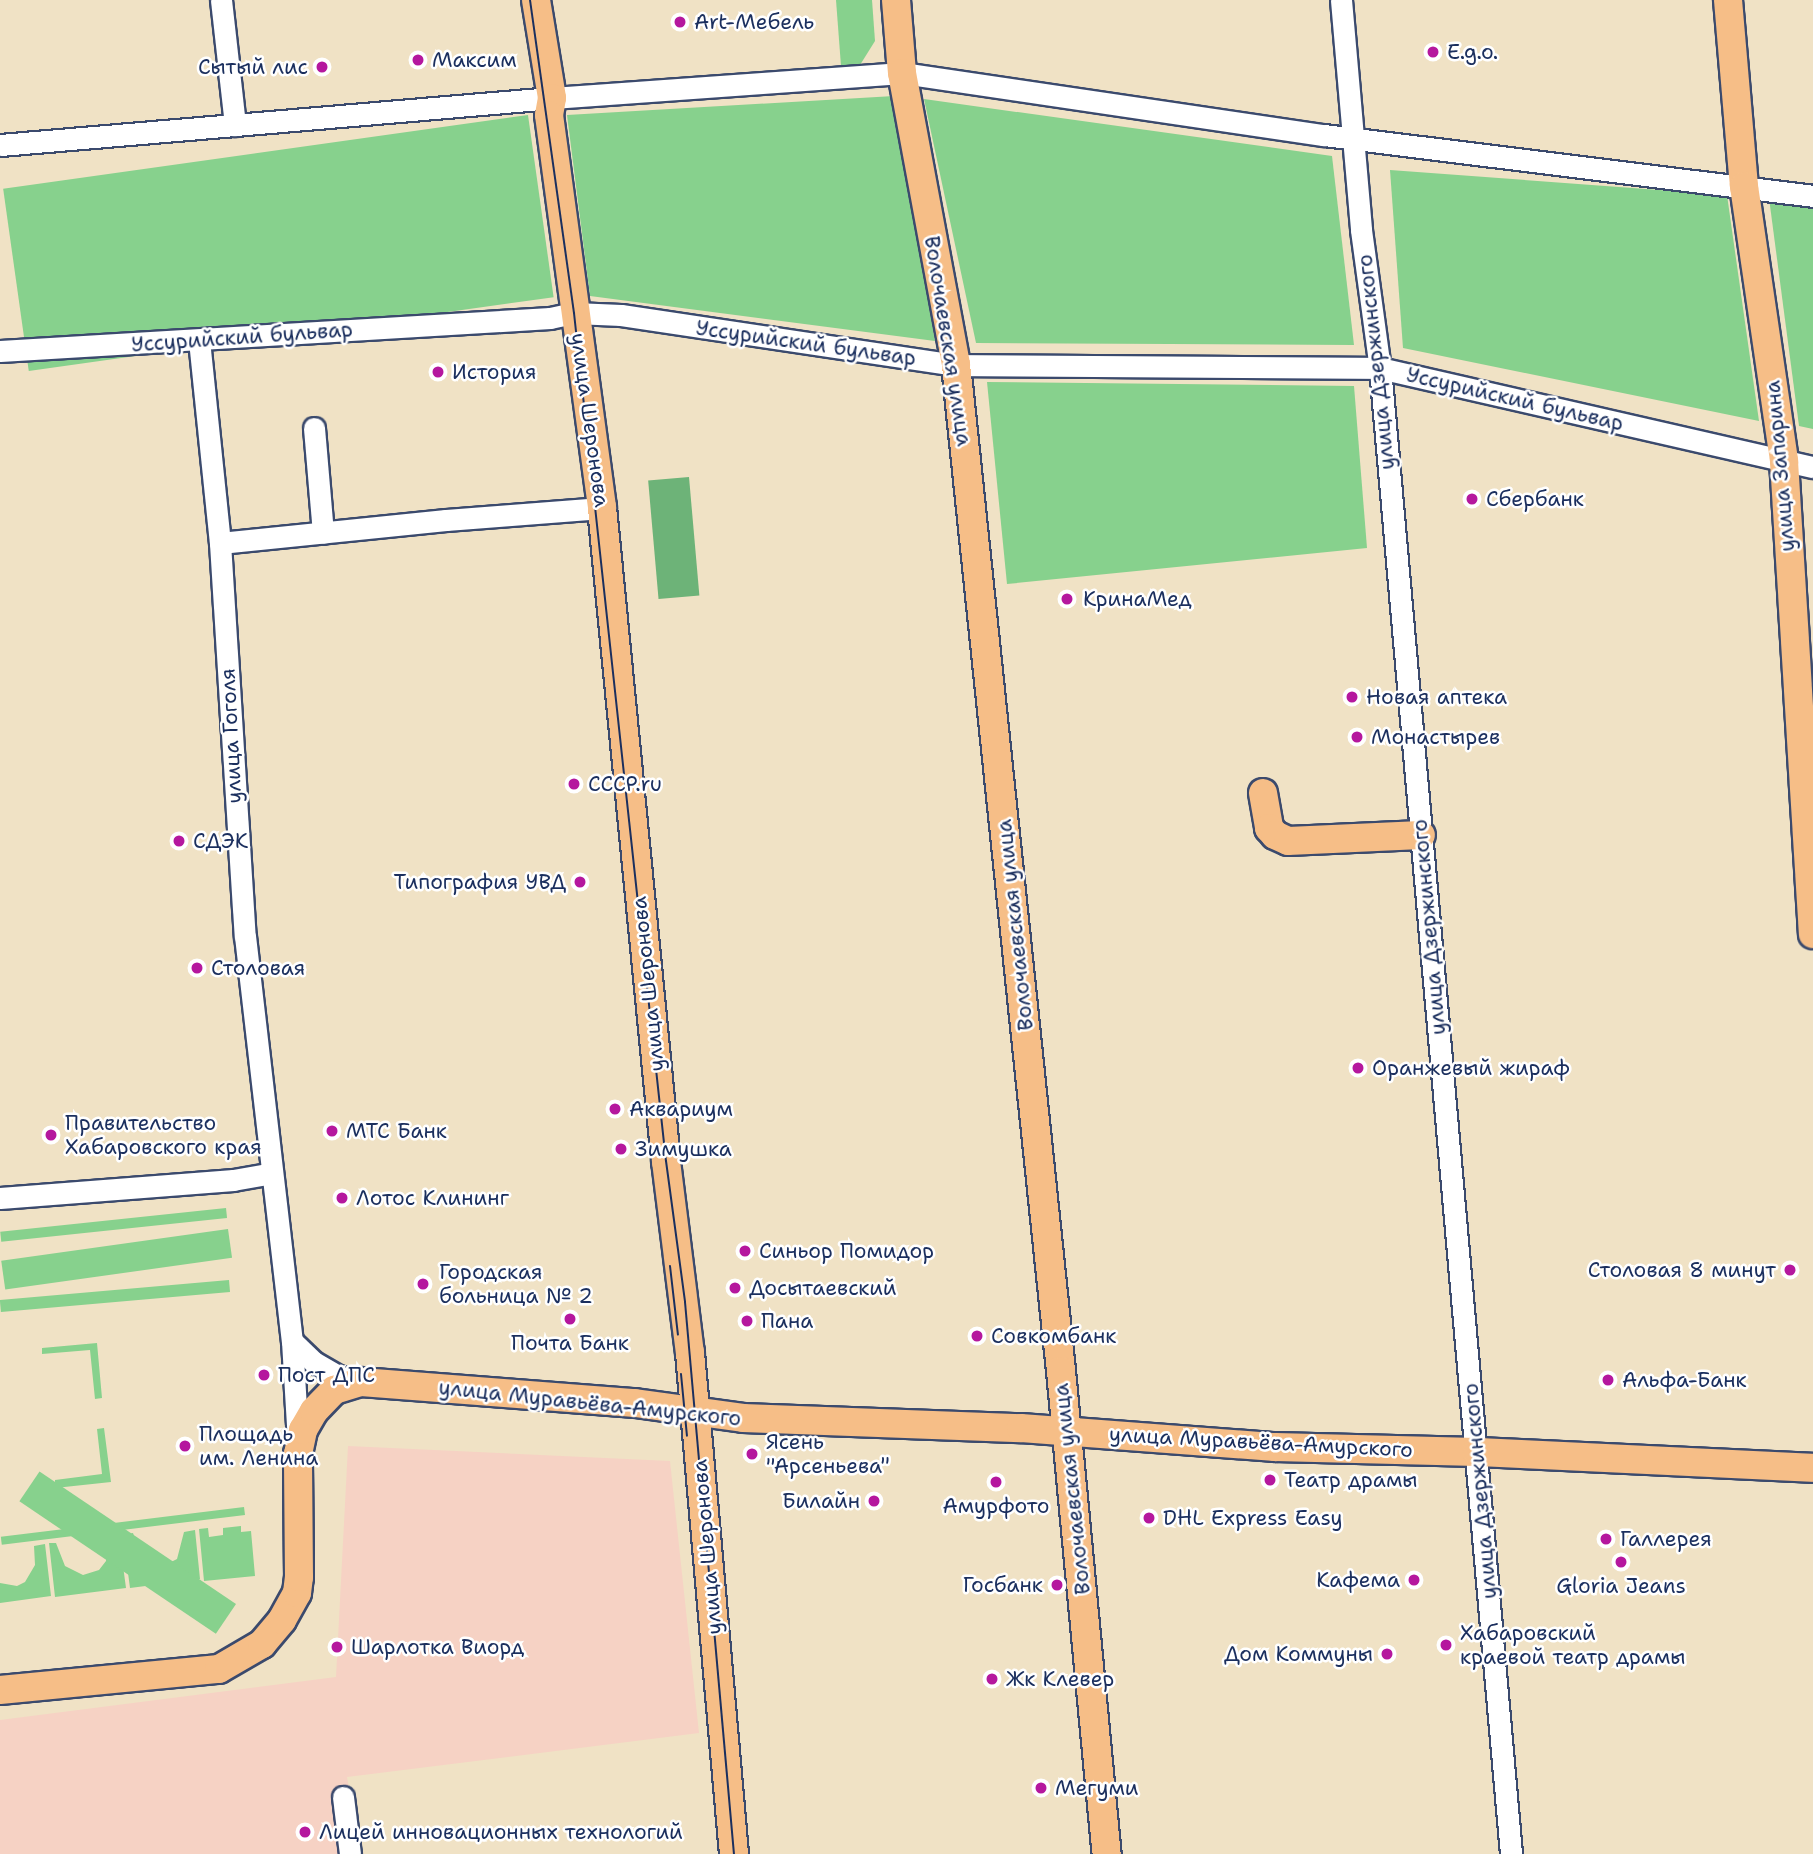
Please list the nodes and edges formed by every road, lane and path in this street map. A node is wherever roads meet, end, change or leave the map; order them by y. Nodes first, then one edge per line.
1 (221, 0) edge
2 (524, 0) edge
3 (536, 0) edge
4 (896, 0) edge
5 (1341, 0) edge
6 (1727, 0) edge
7 (902, 73) junction
8 (547, 104) junction
9 (235, 125) junction
10 (1353, 137) junction
11 (0, 145) edge
12 (1744, 186) junction
13 (1813, 196) edge
14 (575, 313) junction
15 (200, 340) junction
16 (0, 351) edge
17 (957, 365) junction
18 (1380, 368) junction
19 (314, 428) dead end
20 (1784, 461) junction
21 (1813, 467) edge
22 (601, 508) junction
23 (323, 533) junction
24 (220, 543) junction
25 (1263, 793) dead end
26 (1421, 835) junction
27 (1813, 934) edge
28 (271, 1173) junction
29 (0, 1198) edge
30 (292, 1341) junction
31 (361, 1382) junction
32 (694, 1412) junction
33 (1065, 1430) junction
34 (1477, 1452) junction
35 (298, 1454) junction
36 (1813, 1468) edge
37 (0, 1690) edge
38 (343, 1797) dead end
39 (350, 1854) edge
40 (734, 1854) edge
41 (1107, 1854) edge
42 (1511, 1854) edge

1 - 9 street
2 - 8 main road, улица Шеронова
3 - 8 main road, улица Шеронова
4 - 7 main road, Волочаевская улица
5 - 10 street, улица Дзержинского
6 - 12 main road, улица Запарина
7 - 8 street
7 - 10 street
7 - 17 main road, Волочаевская улица
8 - 9 street
8 - 14 main road, улица Шеронова
9 - 11 street
10 - 12 street
10 - 18 street, улица Дзержинского
12 - 13 street
12 - 20 main road, улица Запарина
14 - 15 street, Уссурийский бульвар
14 - 17 street, Уссурийский бульвар
14 - 22 main road, улица Шеронова
15 - 16 street, Уссурийский бульвар
15 - 24 street, улица Гоголя
17 - 18 street, Уссурийский бульвар
17 - 33 main road, Волочаевская улица
18 - 20 street, Уссурийский бульвар
18 - 26 street, улица Дзержинского
19 - 23 street
20 - 21 street, Уссурийский бульвар
20 - 27 main road, улица Запарина
22 - 23 street
22 - 32 main road, улица Шеронова
23 - 24 street
24 - 28 street, улица Гоголя
25 - 26 main road
26 - 34 street, улица Дзержинского
28 - 29 street
28 - 30 street, улица Гоголя
30 - 31 street
30 - 35 street, улица Гоголя
31 - 32 main road, улица Муравьёва-Амурского
31 - 35 main road, улица Муравьёва-Амурского
32 - 33 main road, улица Муравьёва-Амурского
32 - 40 main road, улица Шеронова
33 - 34 main road, улица Муравьёва-Амурского
33 - 41 main road, Волочаевская улица
34 - 36 main road, улица Муравьёва-Амурского
34 - 42 street, улица Дзержинского
35 - 37 main road, улица Муравьёва-Амурского
38 - 39 street

